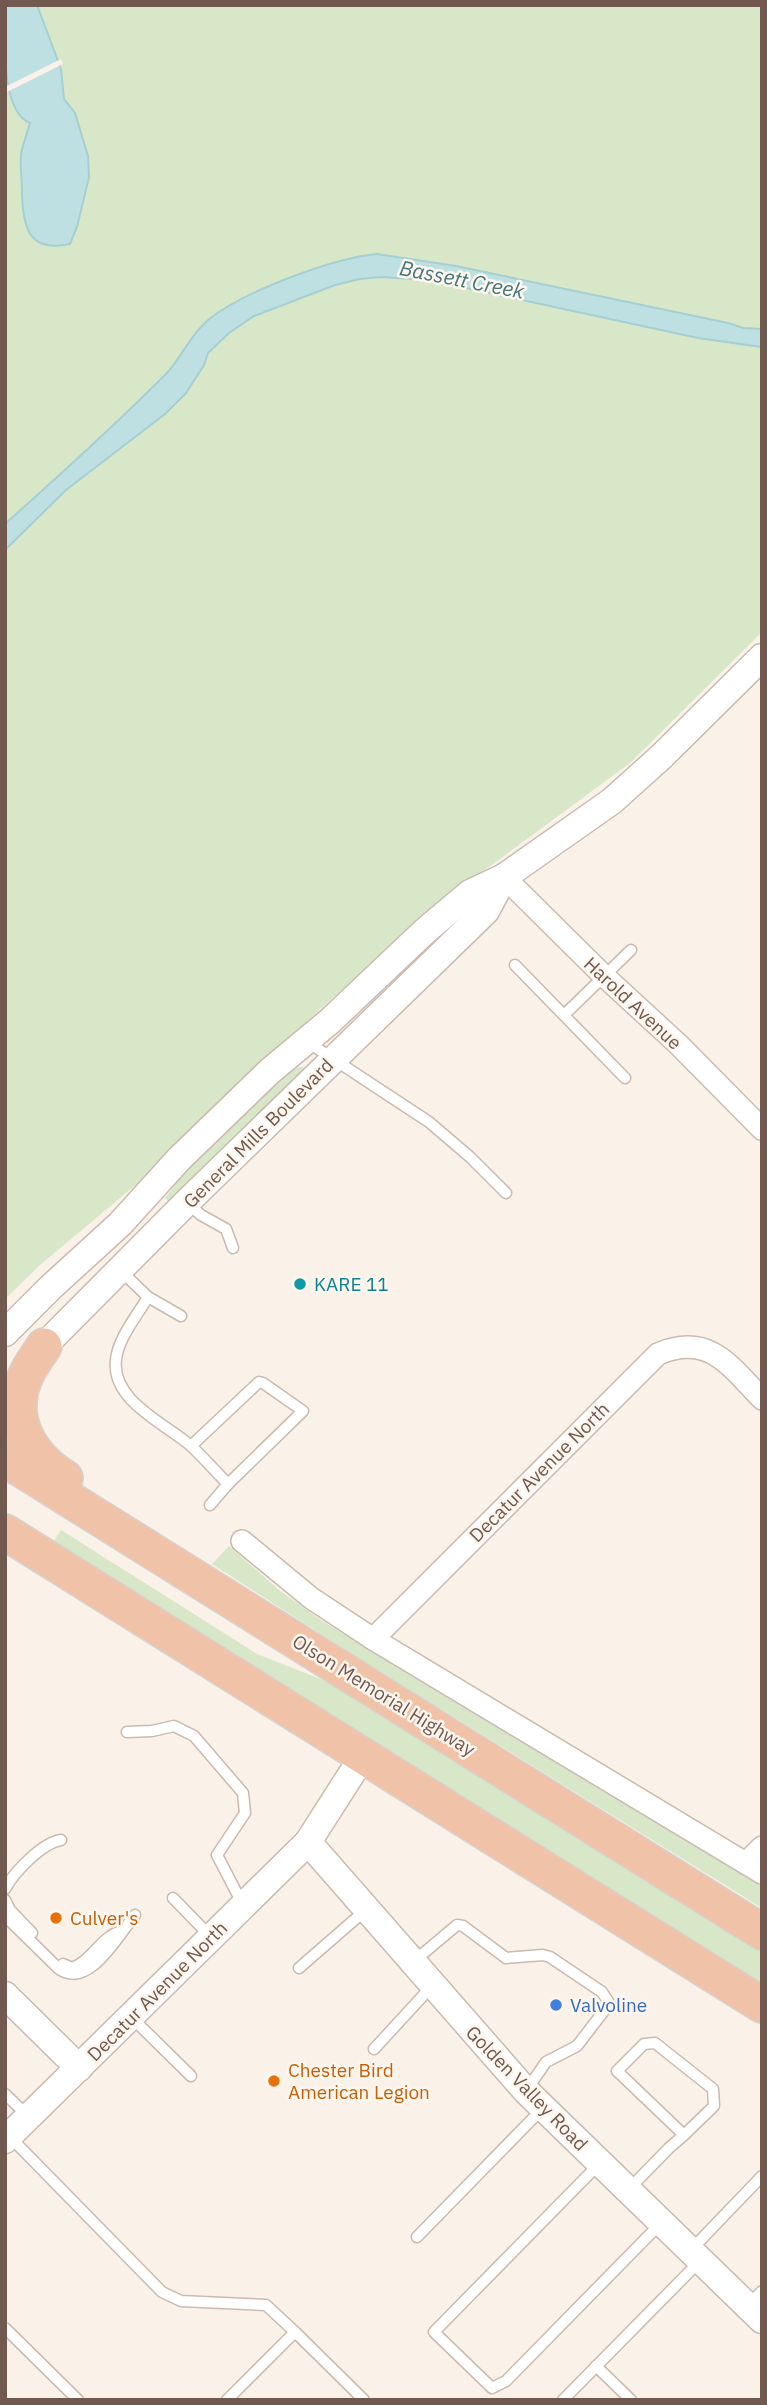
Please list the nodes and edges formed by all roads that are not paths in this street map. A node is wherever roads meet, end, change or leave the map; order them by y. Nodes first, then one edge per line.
1 (762, 657) edge
2 (504, 877) junction
3 (631, 950) dead end
4 (516, 965) dead end
5 (604, 976) junction
6 (564, 1015) junction
7 (306, 1041) junction
8 (334, 1058) junction
9 (625, 1078) dead end
10 (762, 1129) edge
11 (506, 1193) dead end
12 (187, 1203) junction
13 (233, 1248) dead end
14 (120, 1270) junction
15 (148, 1297) junction
16 (181, 1316) dead end
17 (5, 1333) edge
18 (44, 1346) junction
19 (5, 1385) edge
20 (762, 1399) edge
21 (191, 1446) junction
22 (5, 1460) edge
23 (228, 1484) junction
24 (210, 1504) dead end
25 (5, 1532) edge
26 (242, 1541) dead end
27 (231, 1599) junction
28 (373, 1639) junction
29 (127, 1732) dead end
30 (363, 1756) junction
31 (61, 1840) dead end
32 (308, 1842) junction
33 (762, 1847) edge
34 (754, 1868) edge
35 (5, 1889) edge
36 (173, 1898) dead end
37 (5, 1900) edge
38 (243, 1905) junction
39 (368, 1908) junction
40 (135, 1915) dead end
41 (5, 1916) edge
42 (121, 1931) junction
43 (762, 1932) edge
44 (211, 1937) junction
45 (413, 1962) junction
46 (299, 1968) dead end
47 (432, 1986) junction
48 (5, 1995) edge
49 (762, 2005) edge
50 (131, 2016) junction
51 (374, 2049) dead end
52 (79, 2068) junction
53 (191, 2076) dead end
54 (5, 2094) edge
55 (534, 2099) junction
56 (29, 2117) junction
57 (684, 2135) junction
58 (7, 2138) edge
59 (599, 2164) junction
60 (762, 2176) edge
61 (628, 2191) junction
62 (661, 2224) junction
63 (416, 2237) dead end
64 (695, 2256) junction
65 (757, 2306) edge
66 (5, 2328) edge
67 (295, 2332) junction
68 (596, 2366) junction
69 (78, 2400) edge
70 (227, 2400) edge
71 (364, 2400) edge
72 (563, 2400) edge
73 (631, 2400) edge

1 - 2 street, General Mills Boulevard
2 - 5 street, Harold Avenue
2 - 7 street, General Mills Boulevard
2 - 8 street, General Mills Boulevard
3 - 5 lane
4 - 6 lane
5 - 6 lane
5 - 10 street, Harold Avenue
6 - 9 lane
7 - 8 lane
7 - 17 street, General Mills Boulevard
8 - 11 lane
8 - 12 street, General Mills Boulevard
12 - 13 lane
12 - 14 street, General Mills Boulevard
14 - 15 lane
14 - 18 street, General Mills Boulevard
15 - 16 lane
15 - 21 lane
18 - 19 street, General Mills Boulevard
18 - 27 highway
20 - 28 street, Decatur Avenue North
21 - 23 lane
21 - 23 lane
22 - 27 highway, Olson Memorial Highway
23 - 24 lane
25 - 30 highway
26 - 28 street
27 - 43 highway, Olson Memorial Highway
28 - 34 street
29 - 38 lane
30 - 32 street, Decatur Avenue North
30 - 49 highway
31 - 35 lane
32 - 38 street, Decatur Avenue North
32 - 39 street, Golden Valley Road
33 - 34 street
36 - 44 lane
37 - 42 lane
38 - 44 street, Decatur Avenue North
39 - 45 street, Golden Valley Road
39 - 46 lane
40 - 42 lane
41 - 42 lane
44 - 50 street, Decatur Avenue North
45 - 47 street, Golden Valley Road
45 - 55 lane
47 - 51 lane
47 - 55 street, Golden Valley Road
48 - 52 street
50 - 52 street, Decatur Avenue North
50 - 53 lane
52 - 56 street, Decatur Avenue North
54 - 56 lane
55 - 59 street, Golden Valley Road
55 - 63 lane
56 - 58 street, Decatur Avenue North
57 - 57 lane
57 - 61 lane
58 - 67 lane
59 - 61 street, Golden Valley Road
59 - 62 lane
60 - 64 lane
61 - 62 street, Golden Valley Road
62 - 64 street, Golden Valley Road
64 - 65 street, Golden Valley Road
64 - 68 lane
66 - 69 lane
67 - 70 lane
67 - 71 lane
68 - 72 lane
68 - 73 lane

